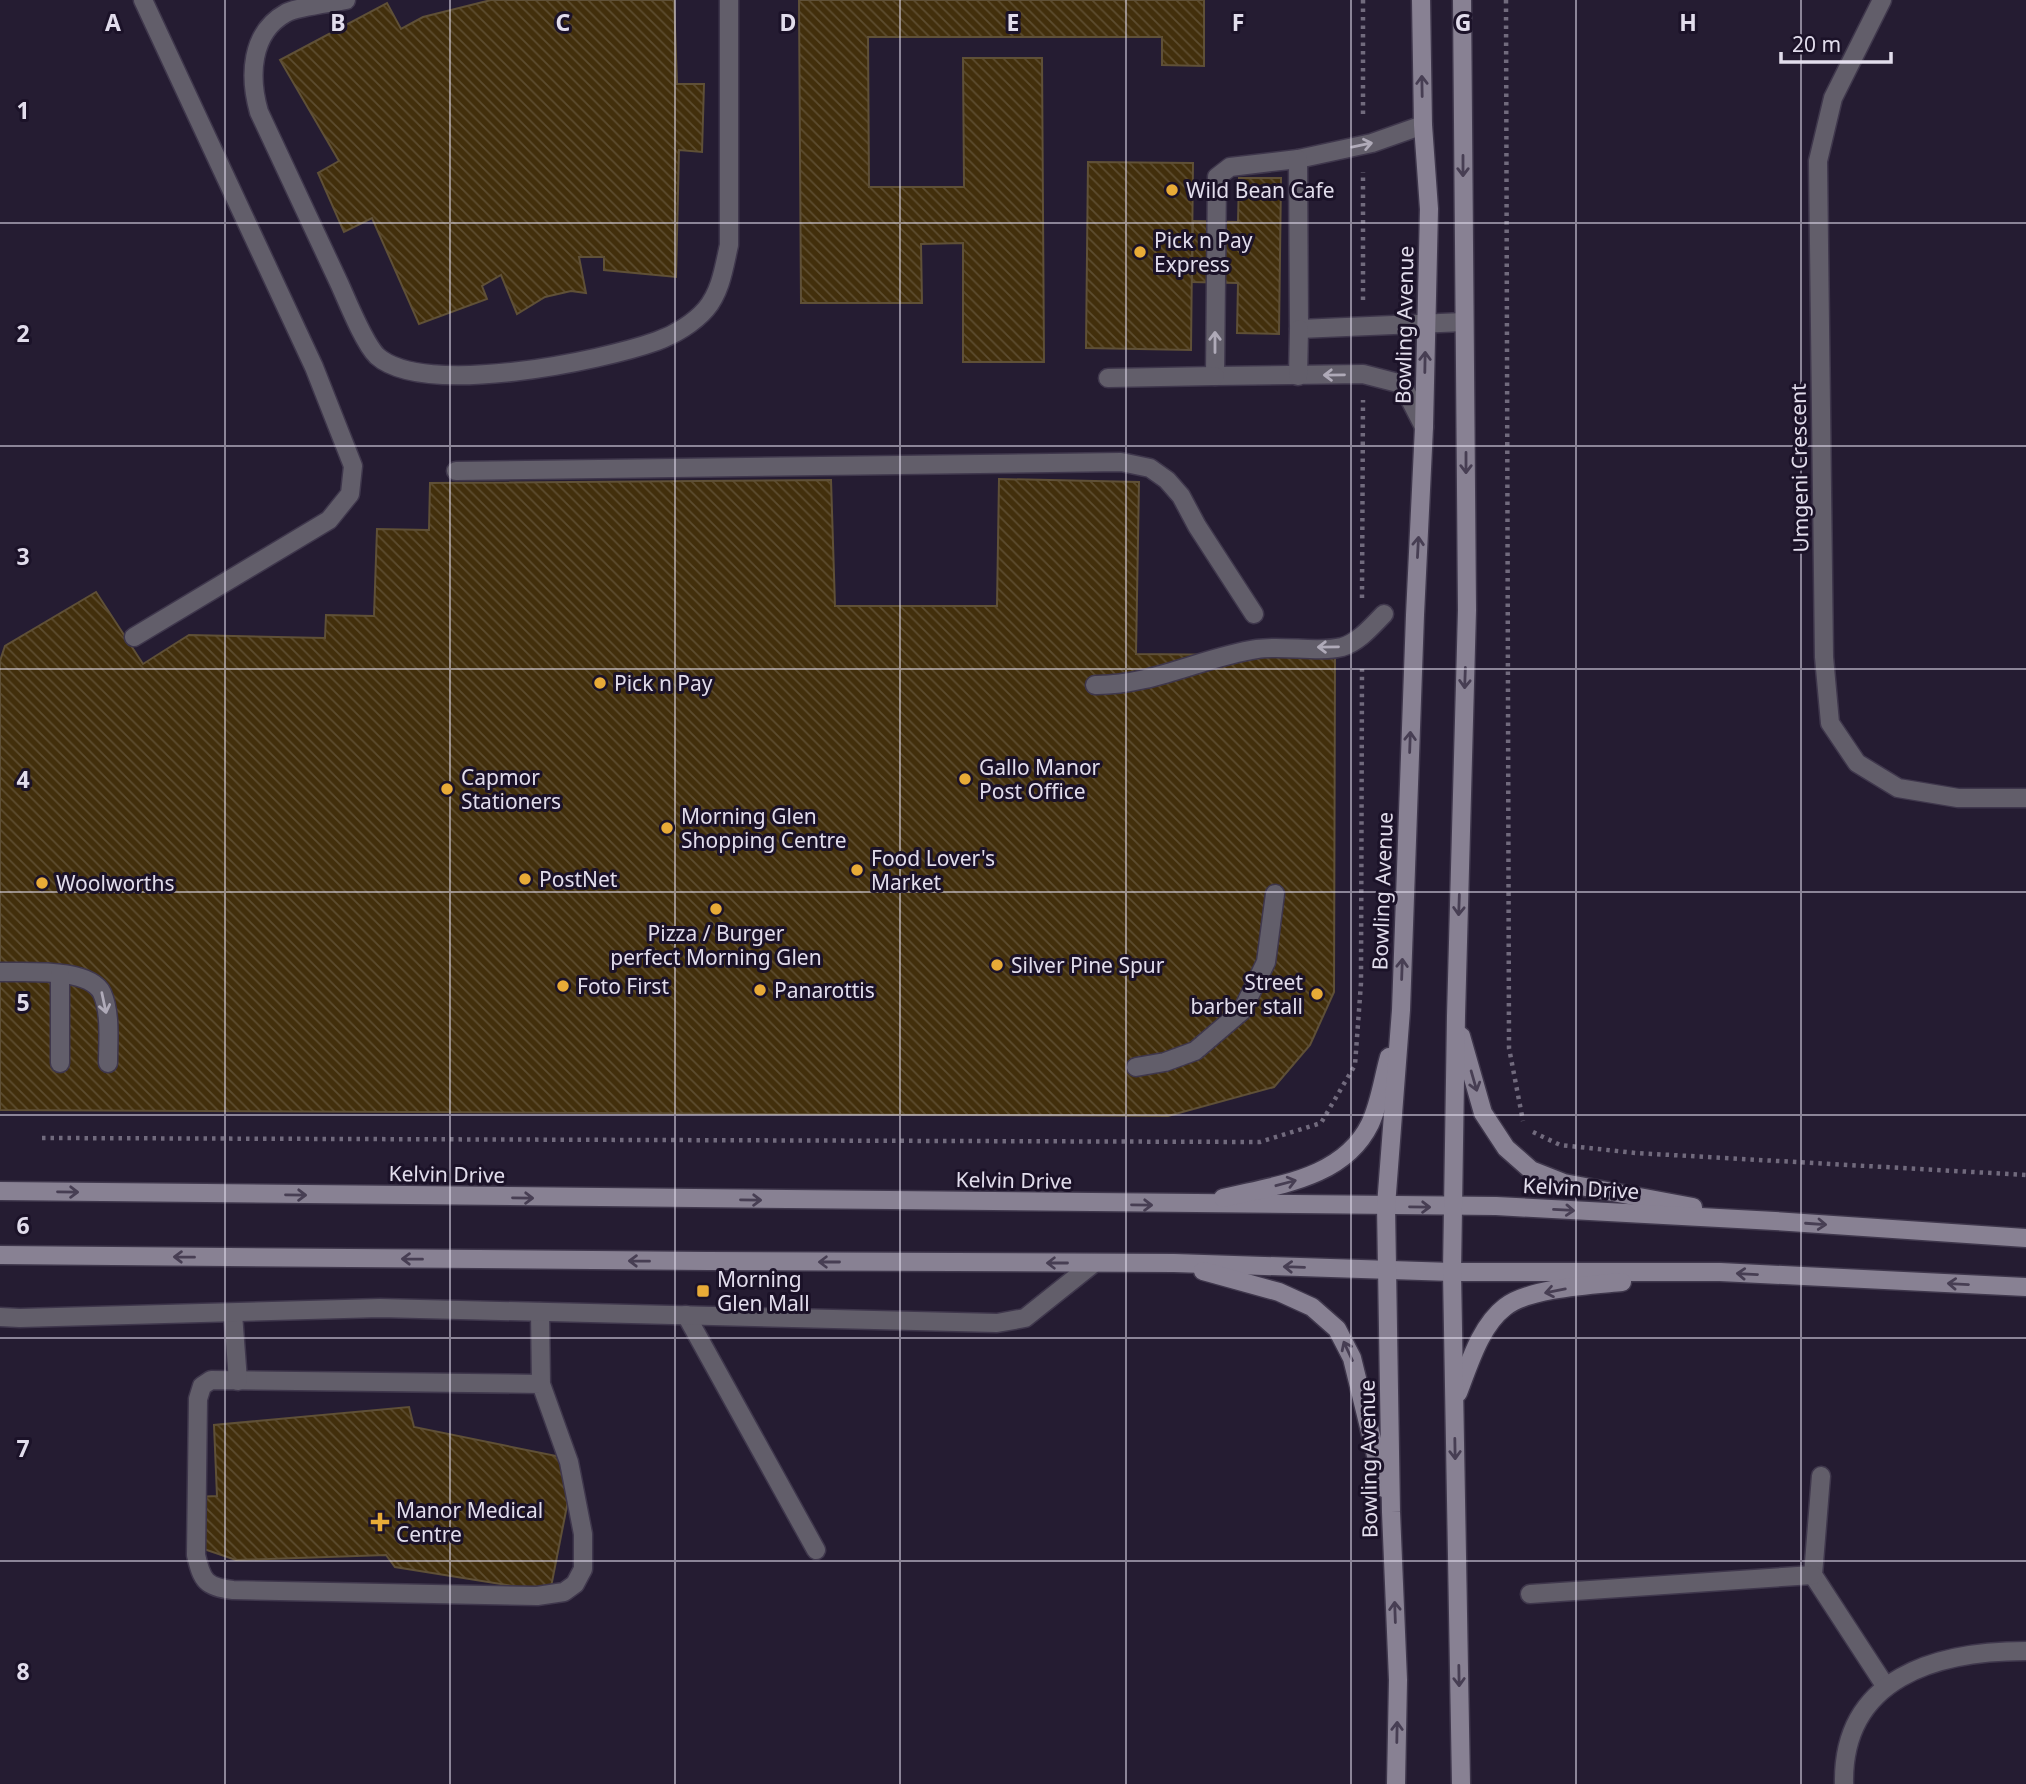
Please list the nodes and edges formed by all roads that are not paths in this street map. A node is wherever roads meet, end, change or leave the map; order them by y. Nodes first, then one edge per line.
1 (143, 0) edge
2 (346, 0) edge
3 (729, 0) edge
4 (1420, 0) edge
5 (1462, 0) edge
6 (1882, 0) edge
7 (1423, 125) junction
8 (1298, 159) junction
9 (1464, 321) junction
10 (1426, 323) junction
11 (1299, 329) junction
12 (1215, 376) junction
13 (1298, 376) junction
14 (1108, 378) dead end
15 (1424, 427) junction
16 (456, 471) dead end
17 (1254, 614) dead end
18 (1384, 614) dead end
19 (134, 637) dead end
20 (1095, 685) dead end
21 (2026, 798) edge
22 (1275, 894) dead end
23 (0, 972) edge
24 (60, 974) junction
25 (1401, 1010) junction
26 (1456, 1016) junction
27 (108, 1062) dead end
28 (60, 1063) dead end
29 (1136, 1067) dead end
30 (0, 1192) edge
31 (1196, 1205) junction
32 (1386, 1206) junction
33 (1454, 1208) junction
34 (1775, 1221) junction
35 (2026, 1238) edge
36 (0, 1255) edge
37 (1094, 1263) junction
38 (1174, 1263) junction
39 (1386, 1270) junction
40 (1452, 1272) junction
41 (1720, 1272) junction
42 (2026, 1287) edge
43 (540, 1312) junction
44 (233, 1314) junction
45 (686, 1315) junction
46 (0, 1317) edge
47 (238, 1381) junction
48 (541, 1384) junction
49 (1454, 1404) junction
50 (1821, 1476) dead end
51 (1391, 1512) junction
52 (816, 1550) dead end
53 (1813, 1575) junction
54 (1530, 1594) dead end
55 (2026, 1651) edge
56 (1886, 1687) junction
57 (1396, 1784) edge
58 (1461, 1784) edge
59 (1844, 1784) edge

1 - 19 street
2 - 3 street
7 -> 4 main road, Bowling Avenue
5 -> 9 main road
6 - 21 street, Umgeni Crescent
8 -> 7 street
7 - 10 main road, Bowling Avenue
8 - 11 street
12 -> 8 street
9 - 10 street
9 -> 26 main road
10 - 11 street
15 -> 10 main road, Bowling Avenue
11 - 13 street
12 - 13 street
12 - 14 street
15 -> 13 street
25 -> 15 main road, Bowling Avenue
16 - 17 street
18 -> 20 street
22 - 29 street
23 - 24 street
24 -> 27 street
24 - 28 street
31 -> 25 main road
25 - 32 main road, Bowling Avenue
26 - 33 main road
26 -> 34 main road
30 -> 31 main road, Kelvin Drive
31 - 32 main road, Kelvin Drive
32 -> 33 main road, Kelvin Drive
32 - 39 main road, Bowling Avenue
33 -> 34 main road, Kelvin Drive
33 - 40 main road
34 -> 35 main road, Kelvin Drive
37 -> 36 main road
37 - 38 main road
37 - 45 street
39 -> 38 main road
51 -> 38 main road
39 - 40 main road
39 - 51 main road, Bowling Avenue
40 - 41 main road
40 - 49 main road
42 -> 41 main road
41 -> 49 main road
43 - 44 street
43 - 45 street
43 - 48 street
44 - 46 street
44 - 47 street
45 - 52 street
47 - 48 street
47 - 48 street
49 -> 58 main road
50 - 53 street
57 -> 51 main road, Bowling Avenue
53 - 54 street
53 - 56 street
55 - 56 street
56 - 59 street

